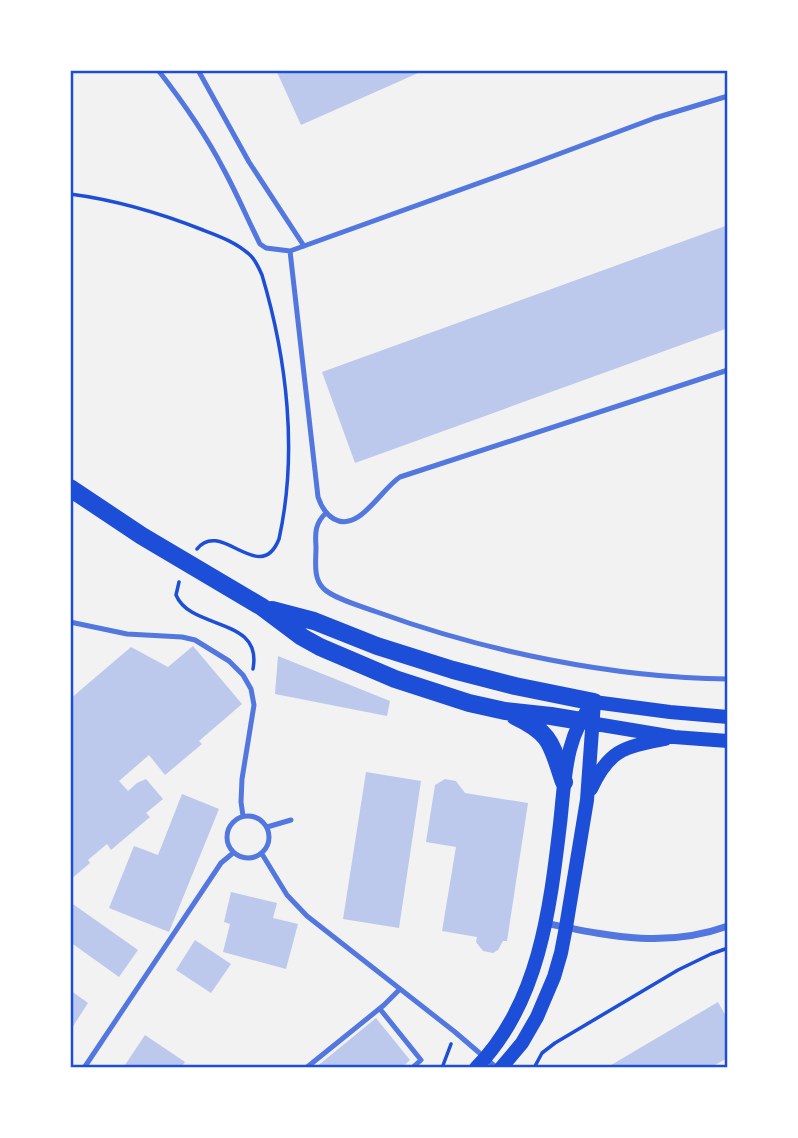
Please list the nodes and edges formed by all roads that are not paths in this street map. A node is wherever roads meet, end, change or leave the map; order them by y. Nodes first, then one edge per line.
1 (158, 70) edge
2 (198, 70) edge
3 (728, 96) edge
4 (304, 246) junction
5 (290, 251) junction
6 (728, 370) edge
7 (70, 488) edge
8 (326, 513) junction
9 (262, 607) junction
10 (70, 622) edge
11 (728, 679) edge
12 (594, 702) junction
13 (505, 711) junction
14 (728, 717) edge
15 (587, 722) junction
16 (674, 737) junction
17 (728, 741) edge
18 (564, 782) junction
19 (587, 800) junction
20 (243, 816) junction
21 (291, 820) dead end
22 (267, 827) junction
23 (233, 853) junction
24 (262, 854) junction
25 (545, 923) junction
26 (728, 926) edge
27 (566, 927) junction
28 (400, 989) junction
29 (380, 1009) junction
30 (490, 1065) edge
31 (84, 1068) edge
32 (306, 1068) edge
33 (412, 1068) edge

1 - 5 lane
2 - 4 lane
3 - 4 lane
4 - 5 lane
5 - 8 lane
6 - 8 lane
7 - 9 highway
8 - 11 lane
9 - 12 highway
9 - 13 highway
10 - 20 lane
12 - 14 main road
12 - 15 main road
13 - 15 highway
13 - 18 highway
15 - 16 main road
15 - 18 main road
15 - 19 main road
16 - 17 main road
16 - 19 main road
18 - 25 main road
19 - 27 main road
20 - 22 lane
20 - 23 lane
21 - 22 lane
22 - 24 lane
23 - 24 lane
23 - 31 lane
24 - 28 lane
25 - 27 street
25 - 30 main road
26 - 27 street
27 - 30 main road
28 - 29 lane
28 - 30 lane
29 - 32 lane
29 - 33 lane

